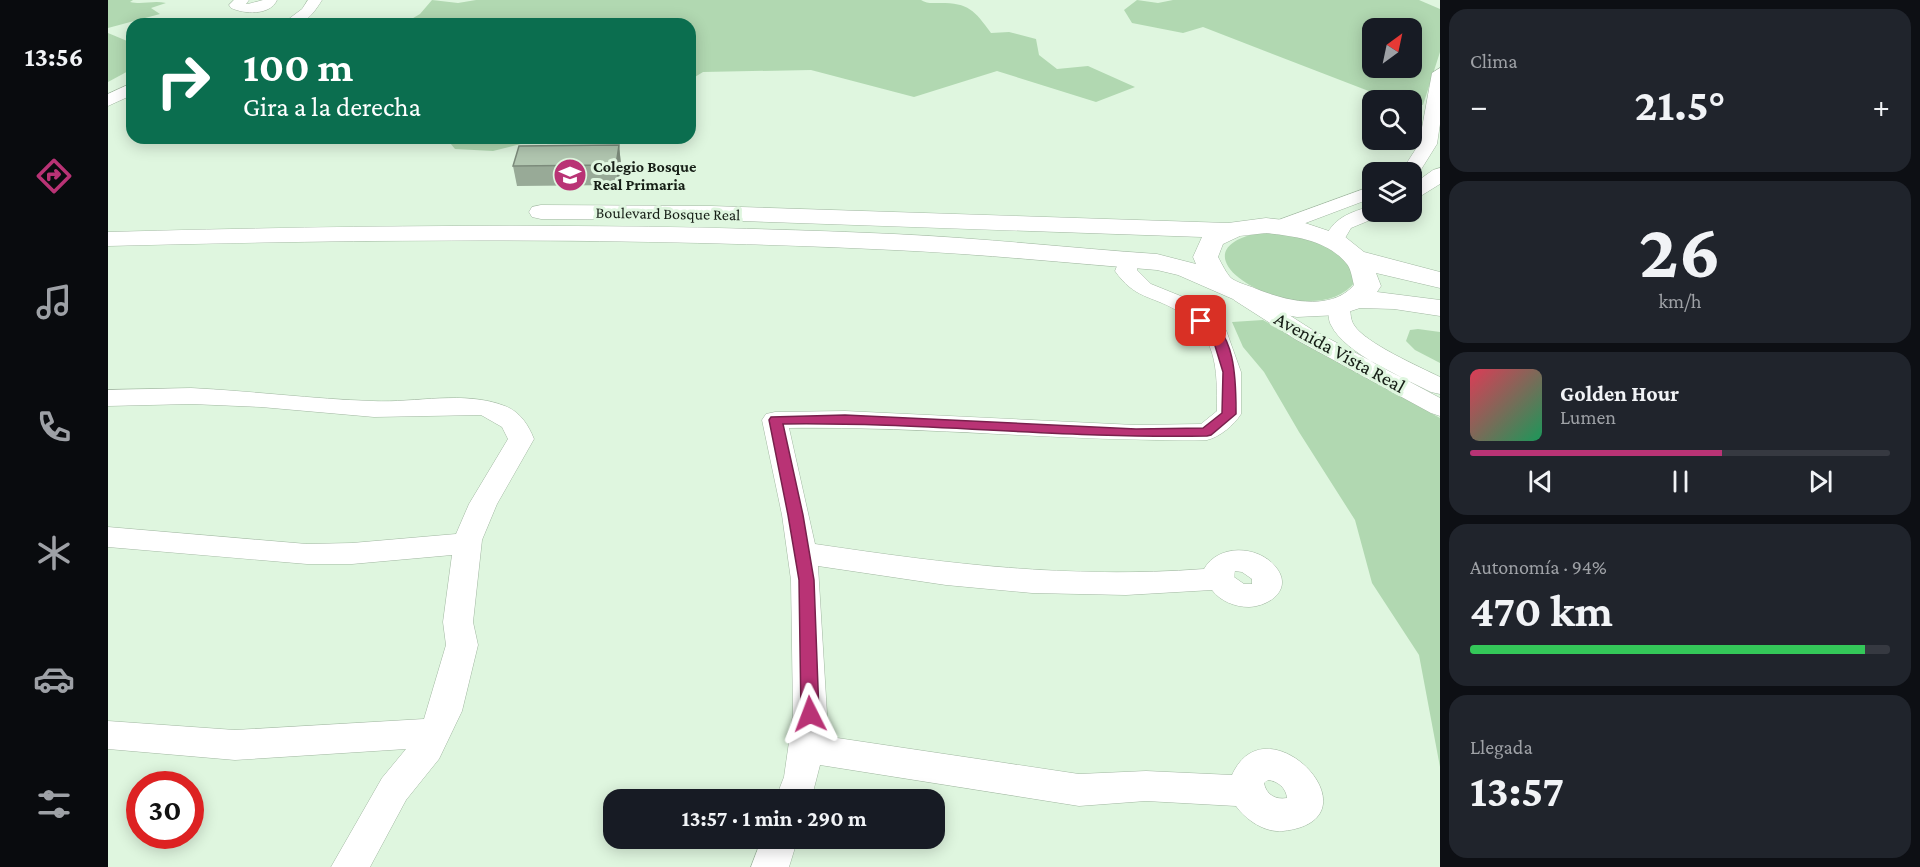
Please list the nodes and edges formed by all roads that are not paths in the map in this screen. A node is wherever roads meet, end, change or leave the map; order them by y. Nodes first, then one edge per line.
1 (242, 0) edge
2 (270, 0) edge
3 (315, 0) edge
4 (296, 2) dead end
5 (281, 18) edge
6 (298, 18) edge
7 (1440, 73) edge
8 (126, 80) edge
9 (108, 88) edge
10 (126, 91) edge
11 (108, 101) edge
12 (1416, 162) edge
13 (1440, 174) edge
14 (1422, 188) edge
15 (1362, 196) edge
16 (1362, 216) edge
17 (108, 222) edge
18 (422, 222) junction
19 (1280, 225) junction
20 (1227, 230) junction
21 (108, 239) edge
22 (1334, 241) junction
23 (1359, 258) junction
24 (1128, 260) junction
25 (1440, 280) edge
26 (1232, 289) junction
27 (1348, 303) junction
28 (1440, 308) edge
29 (1440, 387) edge
30 (108, 398) edge
31 (1440, 408) edge
32 (108, 537) edge
33 (468, 544) junction
34 (802, 553) junction
35 (1219, 579) dead end
36 (434, 733) junction
37 (108, 735) edge
38 (805, 748) junction
39 (797, 789) edge
40 (1247, 791) dead end
41 (776, 849) edge
42 (350, 867) edge
43 (770, 867) edge

1 - 2 street
3 - 6 street
4 - 5 street
7 - 12 street
8 - 9 street
10 - 11 street
13 - 14 street
15 - 19 street
16 - 22 street
17 - 18 street, Boulevard Bosque Real
18 - 20 street, Boulevard Bosque Real
18 - 21 street, Boulevard Bosque Real
18 - 24 street, Boulevard Bosque Real
19 - 20 street, Boulevard Bosque Real
19 - 22 street, Boulevard Bosque Real
20 - 26 street
22 - 23 street, Boulevard Bosque Real
23 - 25 street
23 - 27 street
24 - 26 street, Boulevard Bosque Real
24 - 34 street
26 - 27 street, Boulevard Bosque Real
26 - 31 street, Avenida Vista Real
27 - 28 street
27 - 29 street, Avenida Vista Real
30 - 33 street
32 - 33 street
33 - 36 street
34 - 35 street
34 - 38 street
36 - 37 street
36 - 42 street
38 - 39 street
38 - 40 street
41 - 43 street

